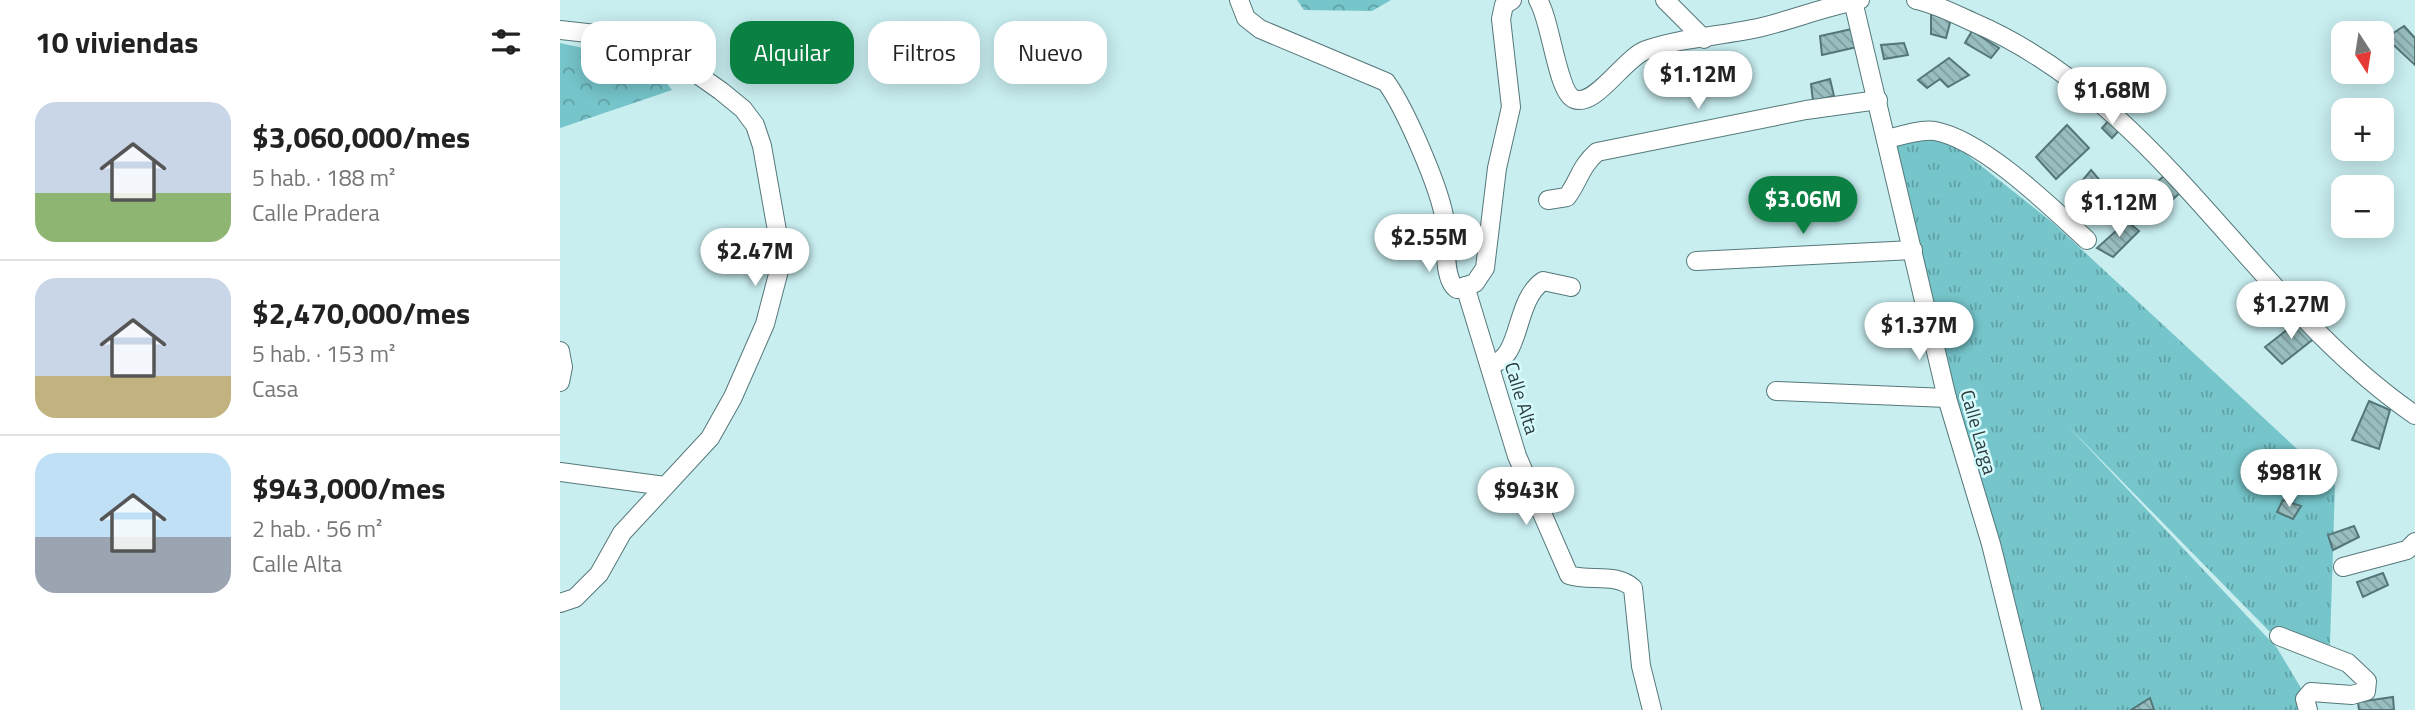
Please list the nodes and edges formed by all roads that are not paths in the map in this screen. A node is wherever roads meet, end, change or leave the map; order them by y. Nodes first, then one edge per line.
1 (1238, 0) edge
2 (1512, 0) edge
3 (1538, 0) edge
4 (1665, 0) edge
5 (1916, 0) edge
6 (1857, 1) edge
7 (1942, 5) edge
8 (560, 30) edge
9 (1704, 38) junction
10 (1878, 100) junction
11 (1888, 139) junction
12 (1548, 200) dead end
13 (2087, 240) dead end
14 (1913, 250) junction
15 (1696, 261) dead end
16 (1465, 286) junction
17 (1571, 287) dead end
18 (560, 351) edge
19 (1490, 365) junction
20 (560, 382) edge
21 (1776, 391) dead end
22 (1947, 398) junction
23 (2415, 415) edge
24 (560, 472) edge
25 (665, 486) junction
26 (2415, 542) edge
27 (2343, 567) dead end
28 (560, 603) edge
29 (2279, 636) dead end
30 (1652, 710) edge
31 (2032, 710) edge
32 (2308, 710) edge

1 - 16 street
2 - 16 street
3 - 9 street
4 - 9 street
5 - 7 street
6 - 9 street
6 - 10 street, Calle Larga
7 - 23 street
8 - 25 street
10 - 11 street, Calle Larga
10 - 12 street
11 - 13 street
11 - 14 street, Calle Larga
14 - 15 street
14 - 22 street, Calle Larga
16 - 19 street, Calle Alta
17 - 19 street
18 - 20 street
19 - 30 street, Calle Alta
21 - 22 street
22 - 31 street, Calle Larga
24 - 25 street
25 - 28 street
26 - 27 street
29 - 32 street

